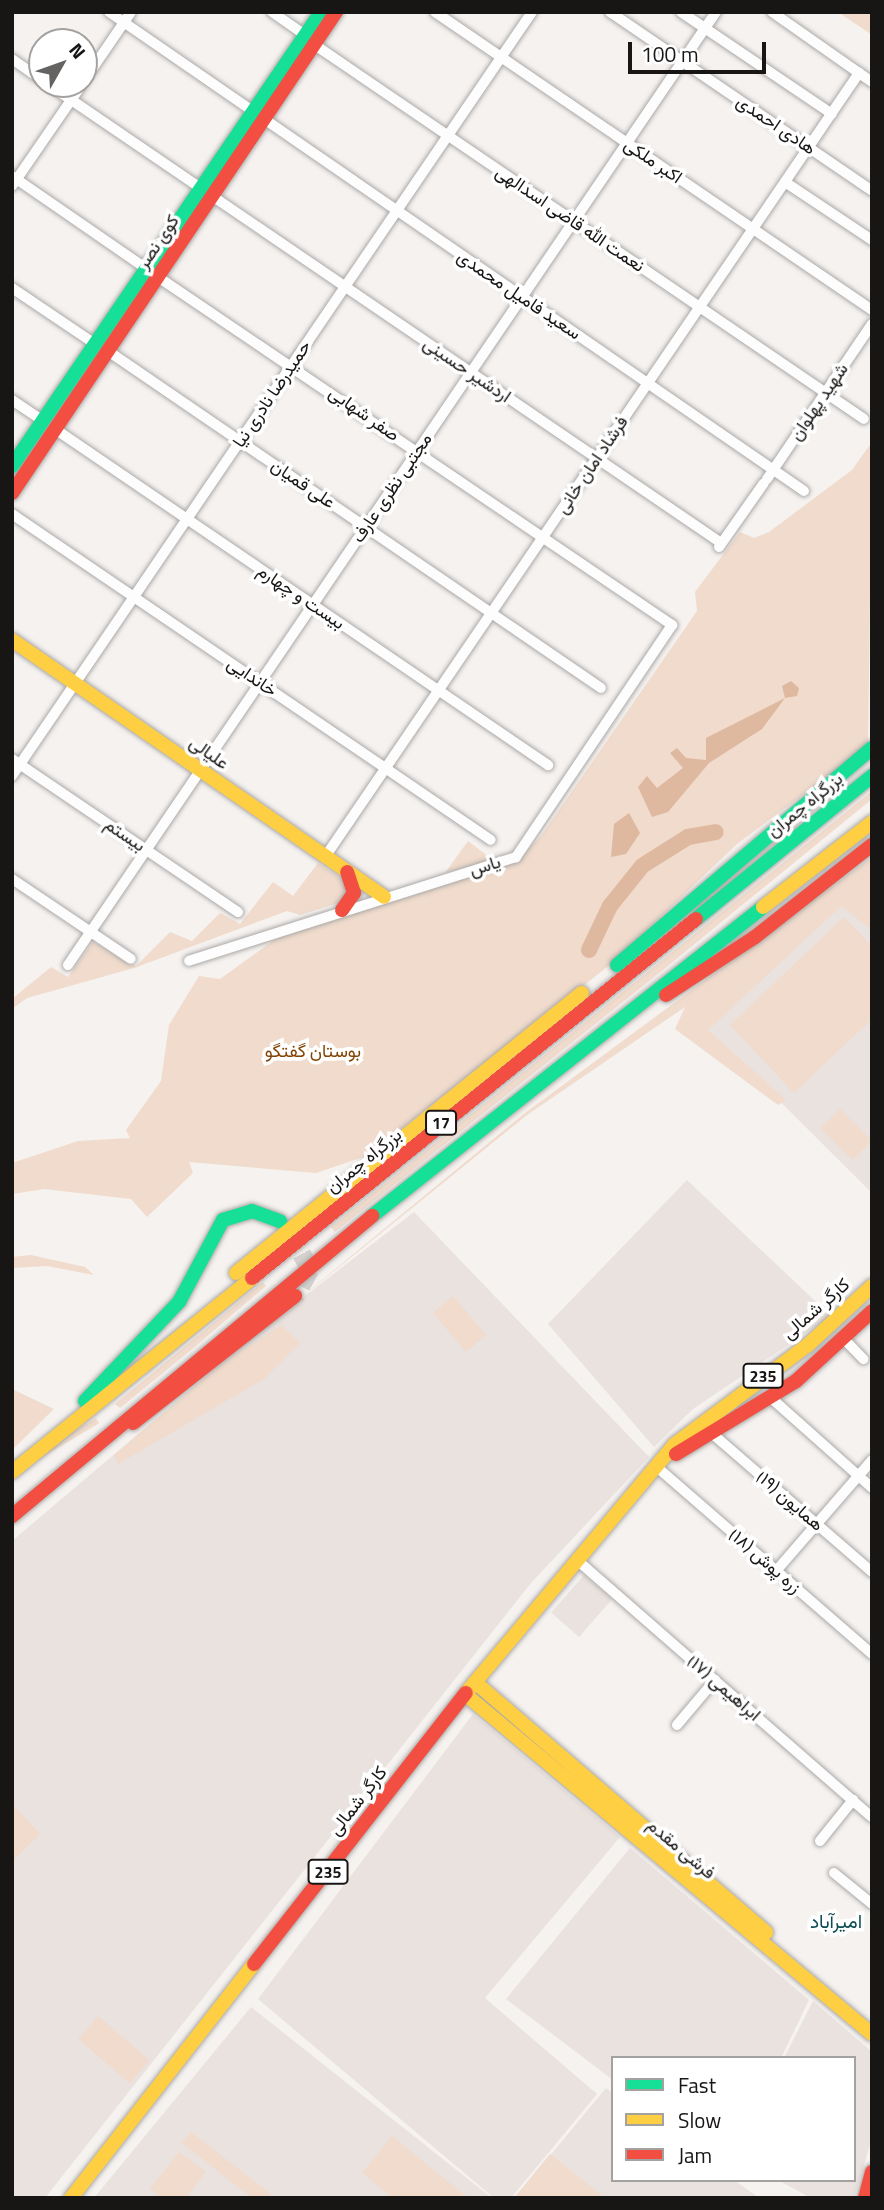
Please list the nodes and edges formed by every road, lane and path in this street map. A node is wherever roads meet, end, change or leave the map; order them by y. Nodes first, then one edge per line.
1 (109, 12) edge
2 (131, 12) edge
3 (272, 12) edge
4 (321, 12) edge
5 (336, 12) edge
6 (435, 12) edge
7 (532, 12) edge
8 (610, 12) edge
9 (681, 12) edge
10 (716, 12) edge
11 (772, 12) edge
12 (124, 22) junction
13 (705, 28) junction
14 (310, 40) junction
15 (502, 58) junction
16 (12, 59) edge
17 (98, 60) edge
18 (682, 61) junction
19 (28, 70) edge
20 (859, 73) junction
21 (872, 82) edge
22 (68, 98) edge
23 (71, 100) junction
24 (832, 114) junction
25 (258, 116) junction
26 (448, 136) junction
27 (627, 143) junction
28 (808, 147) junction
29 (14, 180) edge
30 (785, 182) junction
31 (872, 191) edge
32 (206, 193) junction
33 (397, 212) junction
34 (574, 221) junction
35 (753, 229) junction
36 (872, 240) edge
37 (152, 273) junction
38 (12, 288) edge
39 (345, 288) junction
40 (522, 297) junction
41 (700, 307) junction
42 (872, 310) edge
43 (872, 324) edge
44 (102, 348) junction
45 (293, 365) junction
46 (470, 373) junction
47 (648, 383) junction
48 (825, 393) junction
49 (12, 400) edge
50 (864, 419) dead end
51 (49, 425) junction
52 (241, 441) junction
53 (418, 450) junction
54 (597, 459) junction
55 (12, 466) edge
56 (768, 477) junction
57 (804, 491) dead end
58 (12, 493) edge
59 (12, 514) edge
60 (188, 519) junction
61 (366, 527) junction
62 (543, 537) junction
63 (720, 546) joint
64 (135, 597) junction
65 (312, 605) junction
66 (492, 613) junction
67 (672, 625) joint
68 (12, 640) edge
69 (260, 682) junction
70 (76, 684) junction
71 (601, 688) dead end
72 (439, 691) junction
73 (872, 748) edge
74 (16, 762) edge
75 (548, 765) dead end
76 (386, 768) junction
77 (200, 770) junction
78 (12, 776) edge
79 (872, 776) edge
80 (872, 822) edge
81 (491, 840) dead end
82 (872, 845) edge
83 (146, 849) junction
84 (326, 857) junction
85 (346, 871) junction
86 (12, 879) edge
87 (384, 897) junction
88 (342, 910) junction
89 (237, 912) dead end
90 (91, 932) junction
91 (131, 959) dead end
92 (189, 961) dead end
93 (68, 965) dead end
94 (595, 1036) junction
95 (280, 1221) dead end
96 (872, 1286) edge
97 (295, 1296) tunnel mouth
98 (872, 1311) edge
99 (844, 1339) junction
100 (863, 1359) dead end
101 (738, 1393) junction
102 (769, 1397) junction
103 (748, 1409) junction
104 (77, 1411) junction
105 (708, 1430) junction
106 (94, 1442) junction
107 (43, 1447) junction
108 (872, 1460) edge
109 (658, 1468) junction
110 (12, 1472) edge
111 (858, 1476) junction
112 (872, 1488) edge
113 (12, 1516) edge
114 (817, 1524) junction
115 (577, 1560) junction
116 (776, 1571) junction
117 (872, 1572) edge
118 (872, 1654) edge
119 (715, 1680) junction
120 (475, 1682) junction
121 (465, 1694) junction
122 (677, 1725) dead end
123 (853, 1800) junction
124 (872, 1817) edge
125 (820, 1841) dead end
126 (834, 1872) dead end
127 (872, 1904) edge
128 (872, 2021) edge
129 (872, 2034) edge
130 (872, 2172) edge
131 (71, 2198) edge
132 (865, 2198) edge

1 - 12 street, سعید فامیل محمدی
2 - 12 street
3 - 14 street, نعمت الله قاضی اسدالهی
4 - 14 main road, کوی نصر
5 - 14 main road, کوی نصر
6 - 15 street, اکبر ملکی
7 - 15 street, حمیدرضا نادری نیا
8 - 18 street, هادی احمدی
9 - 13 street
10 - 13 street, مجتبی نظری عارف
11 - 20 street
12 - 17 street
12 - 25 street, سعید فامیل محمدی
13 - 18 street, مجتبی نظری عارف
13 - 24 street
14 - 25 main road, کوی نصر
14 - 26 street, نعمت الله قاضی اسدالهی
15 - 26 street, حمیدرضا نادری نیا
15 - 27 street, اکبر ملکی
16 - 19 street
18 - 27 street, مجتبی نظری عارف
18 - 28 street, هادی احمدی
20 - 21 street
20 - 24 street, فرشاد امان خانی
22 - 23 street, اردشیر حسینی
23 - 29 street
23 - 32 street, اردشیر حسینی
24 - 28 street, فرشاد امان خانی
25 - 32 main road, کوی نصر
25 - 33 street, سعید فامیل محمدی
26 - 33 street, حمیدرضا نادری نیا
26 - 34 street, نعمت الله قاضی اسدالهی
27 - 34 street, مجتبی نظری عارف
27 - 35 street, اکبر ملکی
28 - 30 street, فرشاد امان خانی
28 - 31 street, هادی احمدی
29 - 37 street, صفر شهابی
30 - 35 street, فرشاد امان خانی
30 - 36 street
32 - 37 main road, کوی نصر
32 - 39 street, اردشیر حسینی
33 - 39 street, حمیدرضا نادری نیا
33 - 40 street, سعید فامیل محمدی
34 - 40 street, مجتبی نظری عارف
34 - 41 street, نعمت الله قاضی اسدالهی
35 - 41 street, فرشاد امان خانی
35 - 42 street, اکبر ملکی
37 - 44 main road, کوی نصر
37 - 45 street, صفر شهابی
38 - 44 street, علی قمیان
39 - 45 street, حمیدرضا نادری نیا
39 - 46 street, اردشیر حسینی
40 - 46 street, مجتبی نظری عارف
40 - 47 street, سعید فامیل محمدی
41 - 47 street, فرشاد امان خانی
41 - 48 street, نعمت الله قاضی اسدالهی
43 - 48 street, شهید پهلوان
44 - 51 main road, کوی نصر
44 - 52 street, علی قمیان
45 - 52 street, حمیدرضا نادری نیا
45 - 53 street, صفر شهابی
46 - 53 street, مجتبی نظری عارف
46 - 54 street, اردشیر حسینی
47 - 54 street, فرشاد امان خانی
47 - 56 street, سعید فامیل محمدی
48 - 50 street, نعمت الله قاضی اسدالهی
48 - 56 street, شهید پهلوان
49 - 51 street, بیست و چهارم
51 - 55 main road, کوی نصر
51 - 58 main road, کوی نصر
51 - 60 street, بیست و چهارم
52 - 60 street, حمیدرضا نادری نیا
52 - 61 street, علی قمیان
53 - 61 street, مجتبی نظری عارف
53 - 62 street, صفر شهابی
54 - 62 street, فرشاد امان خانی
54 - 63 street, اردشیر حسینی
56 - 57 street, سعید فامیل محمدی
56 - 63 street, شهید پهلوان
59 - 64 street, خاندایی
60 - 64 street, حمیدرضا نادری نیا
60 - 65 street, بیست و چهارم
61 - 65 street, مجتبی نظری عارف
61 - 66 street, علی قمیان
62 - 66 street, فرشاد امان خانی
62 - 67 street, صفر شهابی
64 - 69 street, خاندایی
64 - 70 street, حمیدرضا نادری نیا
65 - 69 street, مجتبی نظری عارف
65 - 72 street, بیست و چهارم
66 - 71 street, علی قمیان
66 - 72 street, فرشاد امان خانی
67 - 87 street, یاس
68 - 70 main road, علیالی
69 - 76 street, خاندایی
69 - 77 street, مجتبی نظری عارف
70 - 74 street, حمیدرضا نادری نیا
70 - 77 main road, علیالی
72 - 75 street, بیست و چهارم
72 - 76 street, فرشاد امان خانی
73 - 104 main road
74 - 78 street, حمیدرضا نادری نیا
74 - 83 street, بیستم
76 - 81 street, خاندایی
76 - 84 street, فرشاد امان خانی
77 - 83 street, مجتبی نظری عارف
77 - 84 main road, علیالی
79 - 107 main road, بزرگراه چمران / 17
80 - 94 main road, 17
82 - 94 main road
83 - 89 street, بیستم
83 - 90 street, مجتبی نظری عارف
84 - 85 main road, علیالی
85 - 87 main road, علیالی
85 - 88 main road
86 - 90 street
87 - 88 street, یاس
88 - 92 street, یاس
90 - 91 street
90 - 93 street, مجتبی نظری عارف
94 - 106 main road, 17
95 - 104 main road
96 - 101 main road, کارگر شمالی / 235
97 - 106 main road
98 - 99 main road, کارگر شمالی / 235
99 - 100 street
99 - 102 main road, کارگر شمالی / 235
101 - 103 main road
101 - 109 main road, کارگر شمالی / 235
102 - 103 main road, کارگر شمالی / 235
102 - 111 street
103 - 105 main road, کارگر شمالی / 235
104 - 107 main road
105 - 109 main road, کارگر شمالی / 235
105 - 114 street, همایون (۱۹)
106 - 113 main road, 17
107 - 110 main road, بزرگراه چمران / 17
108 - 111 street
109 - 115 main road, کارگر شمالی / 235
109 - 116 street, زره پوش (۱۸)
111 - 112 street
111 - 114 street
114 - 116 street
114 - 117 street, همایون (۱۹)
115 - 119 street, ابراهیمی (۱۷)
115 - 120 main road, کارگر شمالی / 235
116 - 118 street, زره پوش (۱۸)
119 - 122 street
119 - 123 street, ابراهیمی (۱۷)
120 - 121 main road, کارگر شمالی / 235
120 - 128 main road, فرشی مقدم
121 - 129 main road, فرشی مقدم
121 - 131 main road, کارگر شمالی / 235
123 - 124 street, ابراهیمی (۱۷)
123 - 125 street
126 - 127 street
130 - 132 main road

